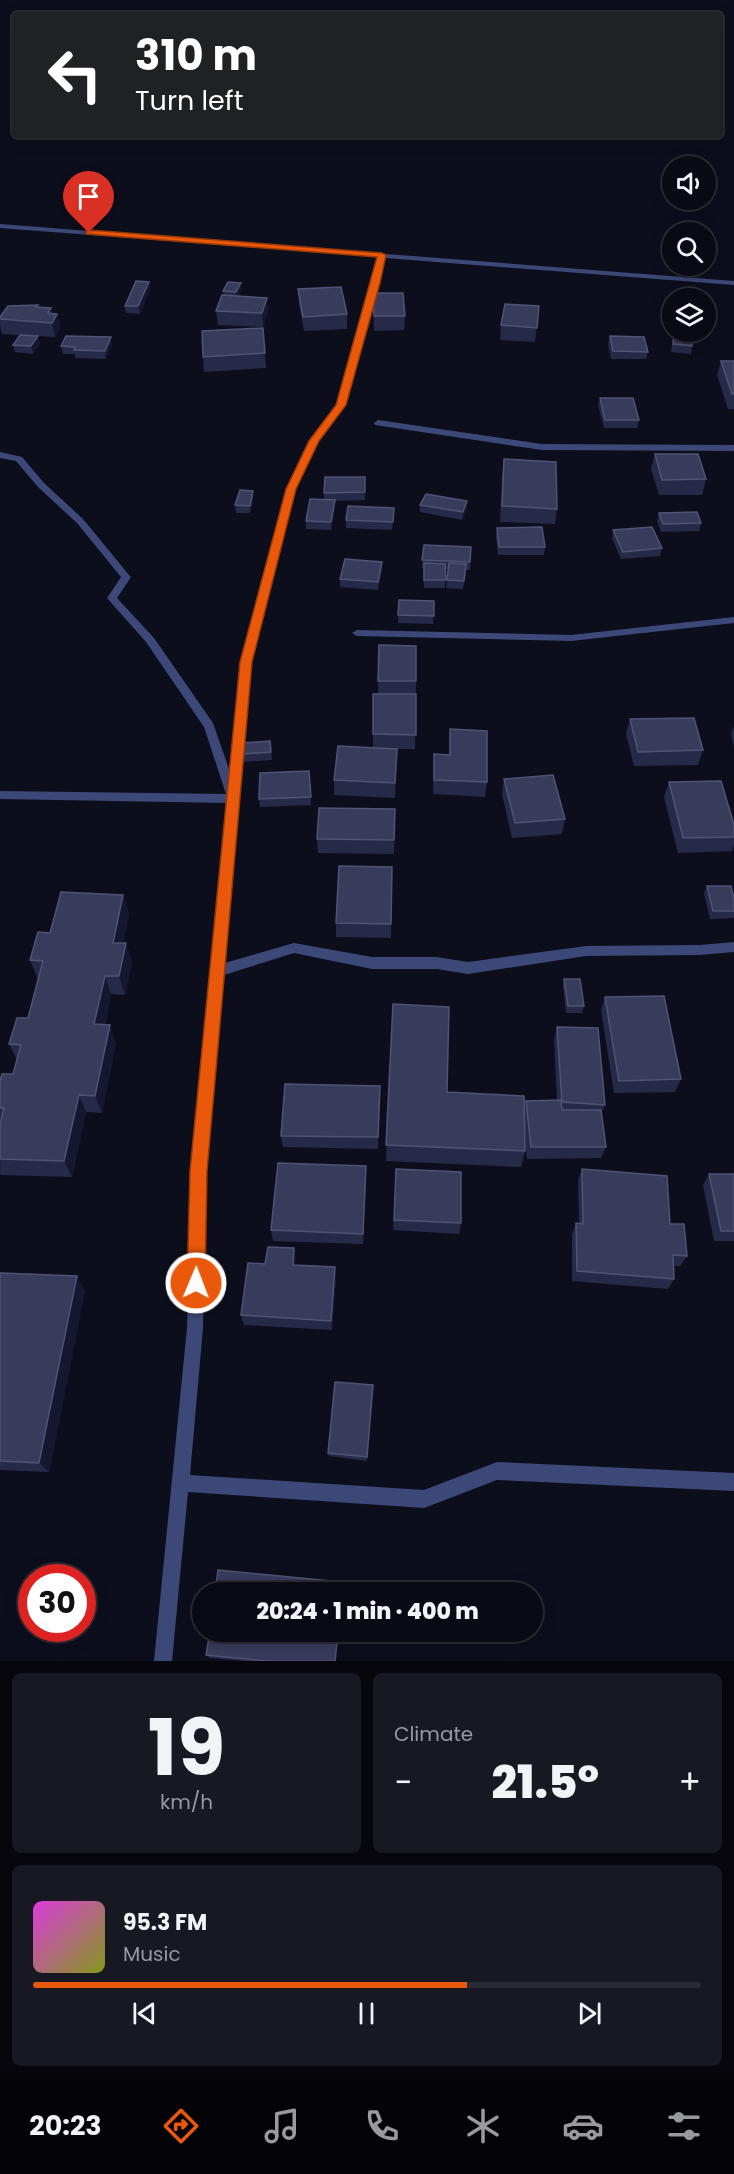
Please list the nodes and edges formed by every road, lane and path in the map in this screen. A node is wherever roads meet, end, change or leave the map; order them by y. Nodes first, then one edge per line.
1 (0, 226) edge
2 (382, 255) junction
3 (734, 283) edge
4 (378, 423) dead end
5 (734, 448) edge
6 (0, 454) edge
7 (734, 620) edge
8 (357, 633) dead end
9 (0, 795) edge
10 (233, 799) junction
11 (734, 947) edge
12 (217, 970) junction
13 (734, 1482) edge
14 (180, 1483) junction
15 (163, 1661) edge

1 - 2 street
2 - 3 street
2 - 10 street
4 - 5 street
6 - 10 street
7 - 8 street
9 - 10 street
10 - 12 street
11 - 12 street
12 - 14 street
13 - 14 street
14 - 15 street

